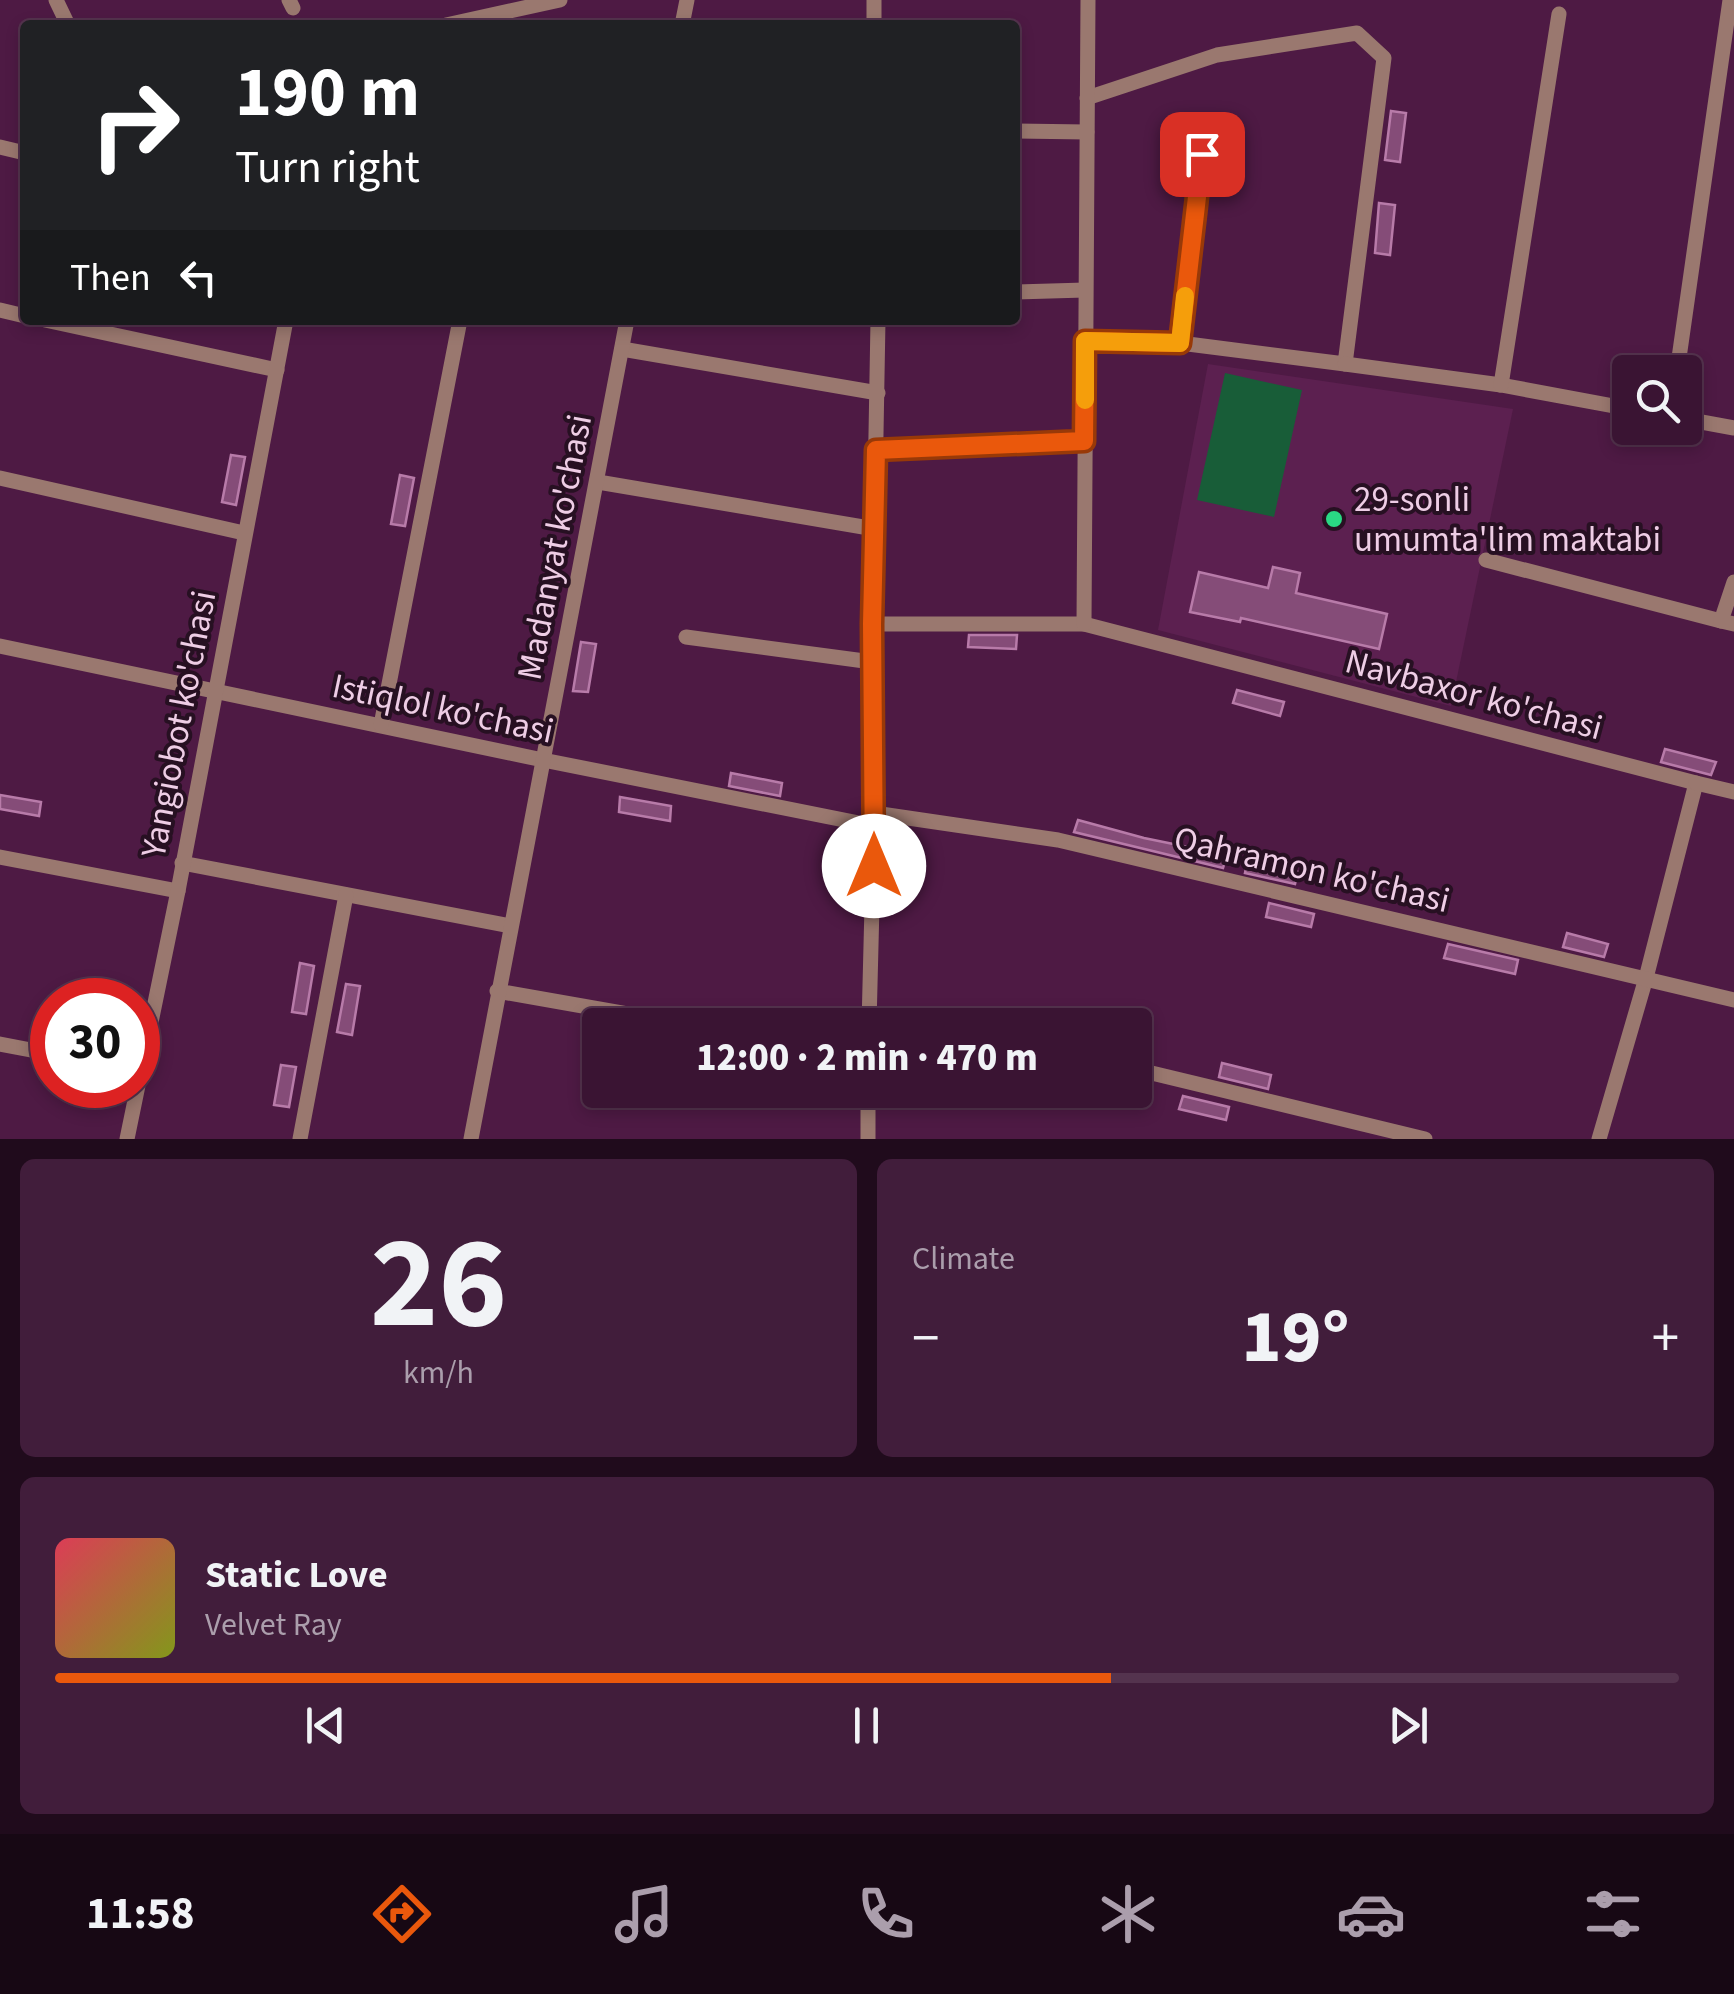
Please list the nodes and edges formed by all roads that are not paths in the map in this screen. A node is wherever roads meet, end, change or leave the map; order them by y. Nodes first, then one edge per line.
1 (560, 0) edge
2 (1088, 0) edge
3 (1730, 0) edge
4 (1559, 14) dead end
5 (519, 17) edge
6 (492, 20) edge
7 (1088, 98) junction
8 (1020, 131) edge
9 (1087, 132) junction
10 (1202, 154) dead end
11 (1085, 290) junction
12 (1020, 292) edge
13 (68, 325) edge
14 (285, 325) edge
15 (459, 325) edge
16 (626, 325) edge
17 (878, 325) edge
18 (1085, 341) junction
19 (1180, 343) junction
20 (622, 348) junction
21 (1679, 355) edge
22 (1345, 364) junction
23 (277, 370) junction
24 (1501, 384) junction
25 (878, 393) junction
26 (1612, 406) edge
27 (1702, 422) edge
28 (1734, 428) edge
29 (1084, 441) junction
30 (876, 450) junction
31 (0, 478) edge
32 (598, 482) junction
33 (874, 529) junction
34 (244, 533) junction
35 (1486, 560) dead end
36 (1734, 582) edge
37 (1728, 622) edge
38 (872, 624) junction
39 (1084, 624) junction
40 (686, 637) dead end
41 (0, 646) edge
42 (872, 662) junction
43 (216, 692) junction
44 (381, 725) junction
45 (542, 760) junction
46 (1696, 783) junction
47 (1734, 792) edge
48 (874, 820) junction
49 (0, 857) edge
50 (182, 863) junction
51 (178, 891) junction
52 (346, 895) junction
53 (510, 926) junction
54 (159, 978) edge
55 (1646, 978) junction
56 (497, 992) junction
57 (1734, 1000) edge
58 (591, 1008) edge
59 (870, 1008) edge
60 (0, 1044) edge
61 (30, 1050) edge
62 (1152, 1074) edge
63 (132, 1108) edge
64 (868, 1108) edge
65 (127, 1139) edge
66 (300, 1139) edge
67 (471, 1139) edge
68 (868, 1139) edge
69 (1425, 1139) edge
70 (1598, 1139) edge

1 - 5 street
2 - 7 street
3 - 21 street
4 - 24 street
5 - 6 street
7 - 9 street
7 - 22 street
8 - 9 street
9 - 11 street
10 - 19 street
11 - 12 street
11 - 18 street
13 - 23 street
14 - 23 street, Yangiobot ko'chasi
15 - 44 street
16 - 20 street, Madanyat ko'chasi
17 - 25 street
18 - 19 street
18 - 29 street
19 - 22 street
20 - 25 street
20 - 32 street, Madanyat ko'chasi
22 - 24 street
23 - 34 street, Yangiobot ko'chasi
24 - 26 street
25 - 30 street
27 - 28 street
29 - 30 street
29 - 39 street
30 - 33 street
31 - 34 street
32 - 33 street
32 - 45 street, Madanyat ko'chasi
33 - 38 street
34 - 43 street, Yangiobot ko'chasi
35 - 37 street
36 - 37 street
38 - 39 street, Navbaxor ko'chasi
38 - 42 street
39 - 46 street, Navbaxor ko'chasi
40 - 42 street
41 - 43 street, Istiqlol ko'chasi
42 - 48 street
43 - 44 street, Istiqlol ko'chasi
43 - 50 street, Yangiobot ko'chasi
44 - 45 street, Istiqlol ko'chasi
45 - 48 street, Istiqlol ko'chasi
45 - 53 street, Madanyat ko'chasi
46 - 47 street, Navbaxor ko'chasi
46 - 55 street
48 - 55 street, Qahramon ko'chasi
48 - 59 street
49 - 51 street
50 - 51 street, Yangiobot ko'chasi
50 - 52 street
51 - 54 street, Yangiobot ko'chasi
52 - 53 street
52 - 66 street
53 - 56 street, Madanyat ko'chasi
55 - 57 street, Qahramon ko'chasi
55 - 70 street
56 - 58 street
56 - 67 street, Madanyat ko'chasi
60 - 61 street
62 - 69 street
63 - 65 street, Yangiobot ko'chasi
64 - 68 street

